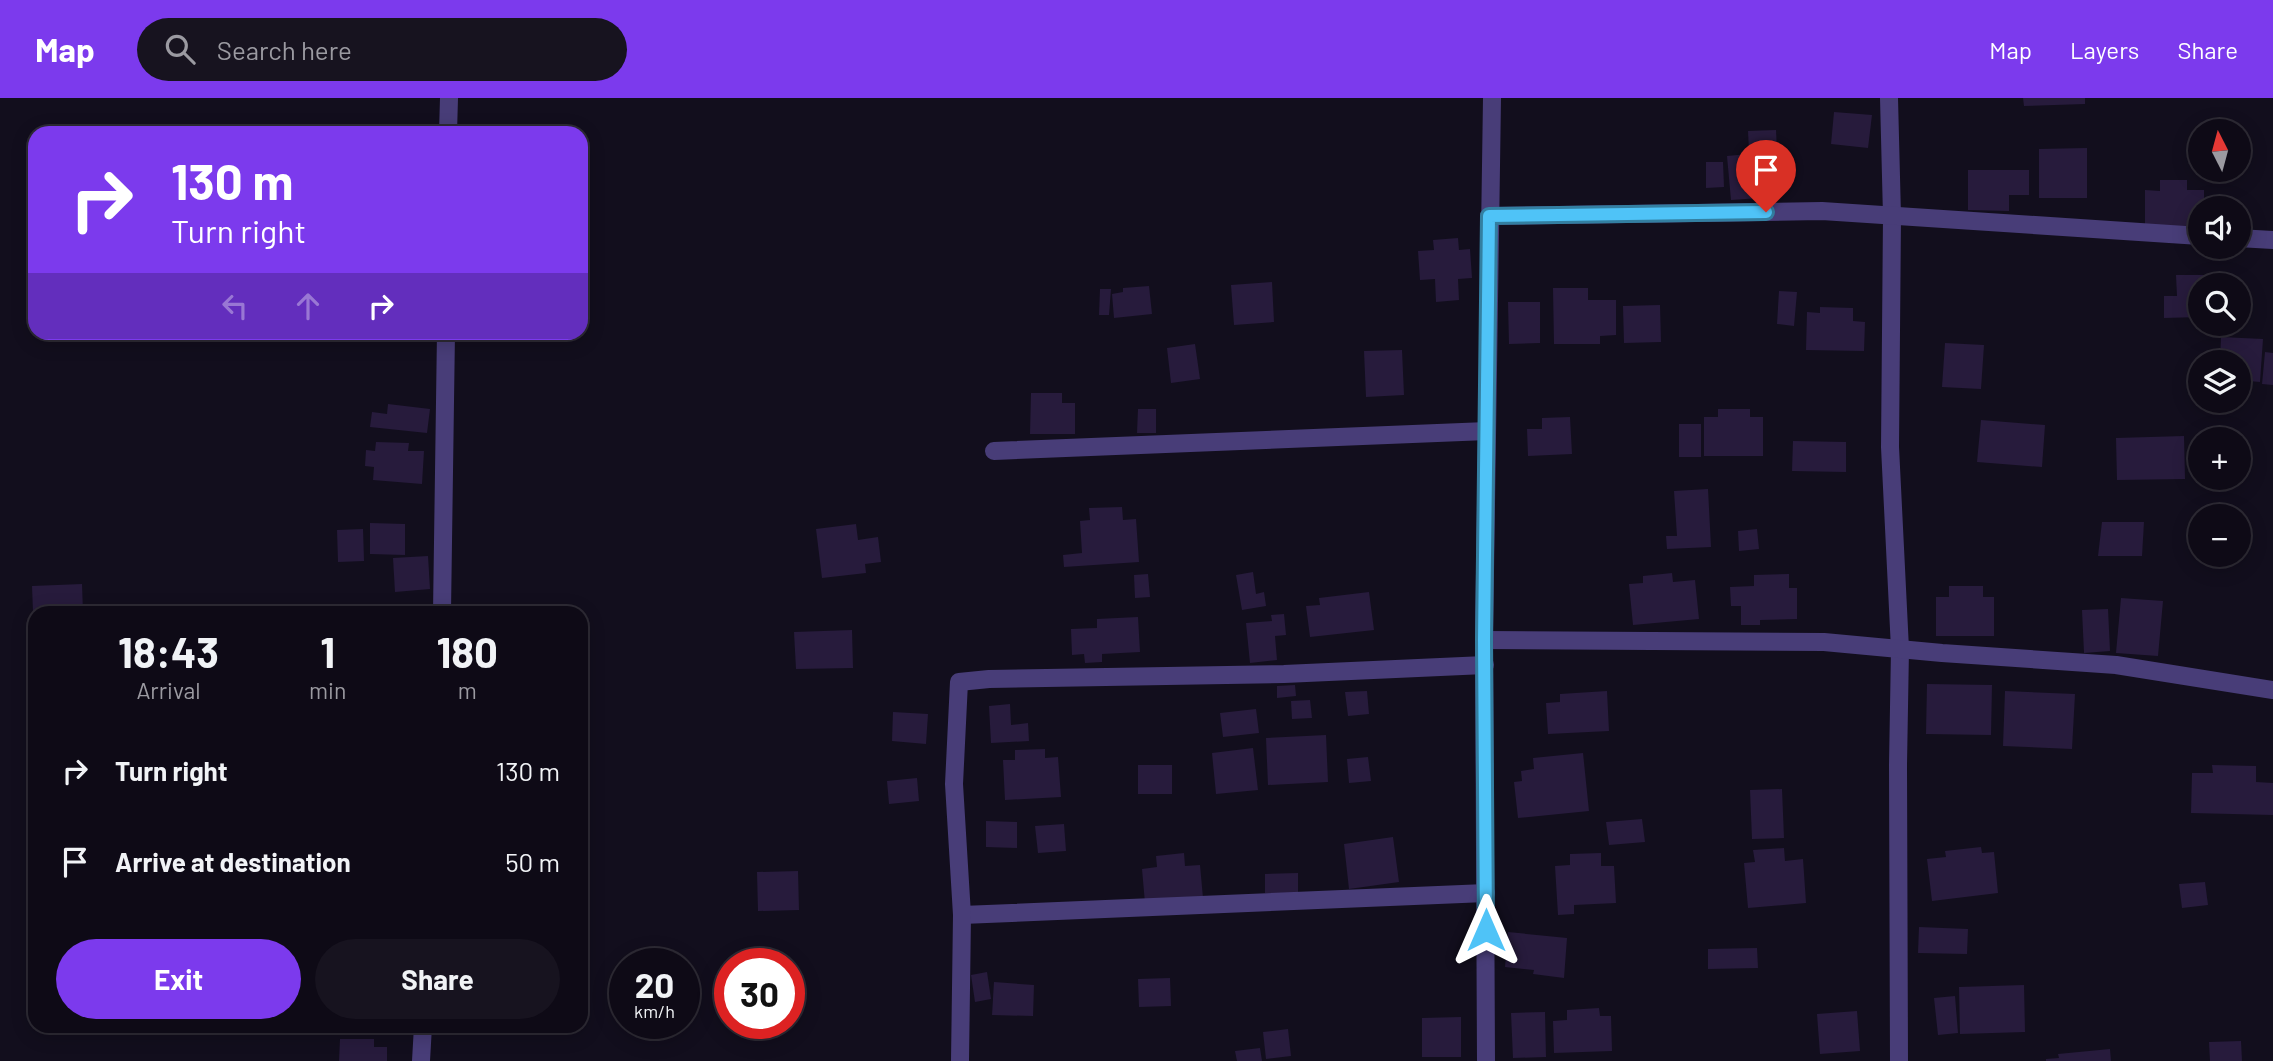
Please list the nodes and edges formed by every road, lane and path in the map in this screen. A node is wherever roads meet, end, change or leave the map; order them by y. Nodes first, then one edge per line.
1 (449, 98) edge
2 (1492, 98) edge
3 (1889, 98) edge
4 (448, 126) edge
5 (1489, 216) junction
6 (1892, 216) junction
7 (2188, 235) edge
8 (2251, 239) edge
9 (2273, 240) edge
10 (446, 340) edge
11 (1486, 431) junction
12 (994, 451) dead end
13 (442, 606) edge
14 (1484, 640) junction
15 (1900, 649) junction
16 (1485, 665) junction
17 (2273, 690) edge
18 (1486, 893) junction
19 (962, 915) junction
20 (423, 1033) edge
21 (421, 1061) edge
22 (960, 1061) edge
23 (1486, 1061) edge
24 (1899, 1061) edge

1 - 4 street
2 - 5 street
3 - 6 street
5 - 6 street
5 - 11 street
6 - 7 street
6 - 15 street
8 - 9 street
10 - 13 street
11 - 12 street
11 - 14 street
14 - 15 street
14 - 16 street
15 - 17 street
15 - 24 street
16 - 18 street
16 - 19 street
18 - 19 street
18 - 23 street
19 - 22 street
20 - 21 street

